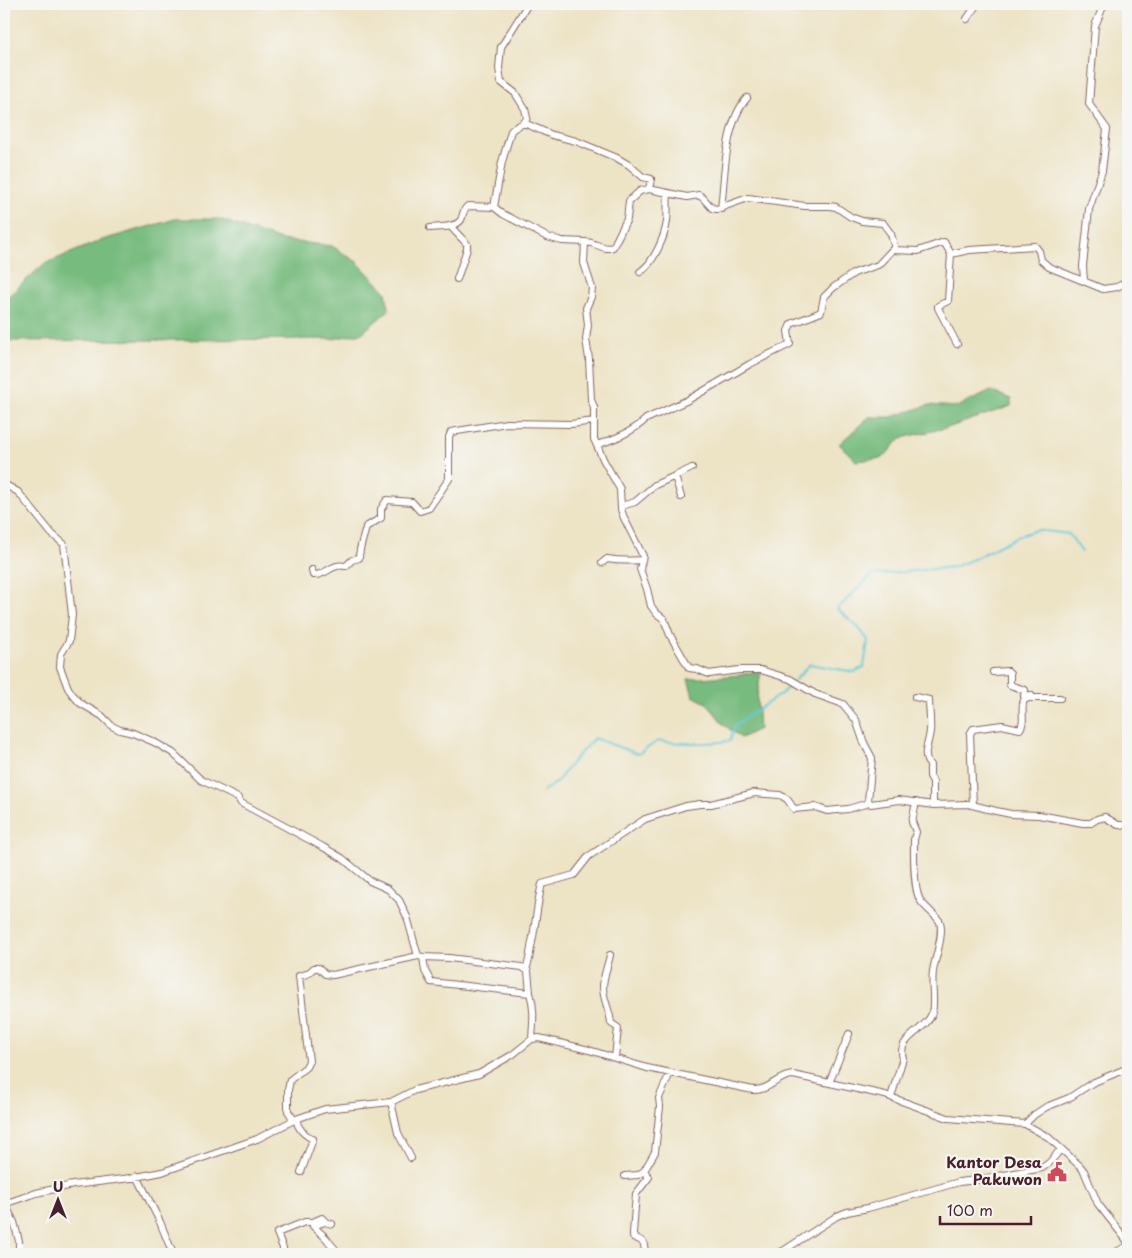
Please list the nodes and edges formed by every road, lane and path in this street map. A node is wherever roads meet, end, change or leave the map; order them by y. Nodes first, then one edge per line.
1 (528, 4) edge
2 (977, 4) edge
3 (1104, 4) edge
4 (966, 19) dead end
5 (747, 98) dead end
6 (524, 123) junction
7 (650, 190) junction
8 (668, 194) junction
9 (494, 207) junction
10 (721, 209) junction
11 (450, 226) junction
12 (430, 228) dead end
13 (585, 242) junction
14 (895, 250) junction
15 (951, 254) junction
16 (640, 272) dead end
17 (457, 279) dead end
18 (1084, 280) junction
19 (1128, 281) edge
20 (957, 344) dead end
21 (594, 421) junction
22 (596, 445) junction
23 (692, 468) dead end
24 (675, 476) junction
25 (4, 484) edge
26 (680, 498) dead end
27 (621, 506) junction
28 (641, 560) junction
29 (602, 562) dead end
30 (312, 570) dead end
31 (993, 672) dead end
32 (915, 697) dead end
33 (916, 802) junction
34 (869, 803) junction
35 (933, 805) junction
36 (972, 805) junction
37 (1128, 825) edge
38 (610, 955) dead end
39 (420, 956) junction
40 (526, 969) junction
41 (530, 993) junction
42 (849, 1034) dead end
43 (532, 1039) junction
44 (615, 1058) junction
45 (1128, 1068) edge
46 (670, 1073) junction
47 (830, 1083) junction
48 (891, 1097) junction
49 (391, 1102) junction
50 (295, 1119) junction
51 (1026, 1124) junction
52 (1061, 1149) junction
53 (411, 1158) dead end
54 (644, 1171) junction
55 (301, 1172) dead end
56 (137, 1176) junction
57 (625, 1176) dead end
58 (4, 1204) edge
59 (1128, 1242) edge
60 (1128, 1246) edge
61 (19, 1254) edge
62 (173, 1254) edge
63 (282, 1254) edge
64 (339, 1254) edge
65 (645, 1254) edge
66 (774, 1254) edge
67 (1112, 1254) edge

1 - 6 street
2 - 4 street
3 - 18 street
5 - 10 street
6 - 7 street
6 - 9 street
7 - 8 street
7 - 13 street
8 - 10 street
8 - 16 street
9 - 11 street
9 - 13 street
10 - 14 street
11 - 12 street
11 - 17 street
13 - 21 street
14 - 15 street
14 - 22 street
15 - 18 street
15 - 20 street
18 - 19 street
21 - 22 street
21 - 30 street
22 - 27 street
23 - 24 street
24 - 26 street
24 - 27 street
25 - 39 street
27 - 28 street
28 - 29 street
28 - 34 street
31 - 36 street
32 - 35 street
33 - 34 street
33 - 35 street
33 - 48 street
34 - 40 street
35 - 36 street
36 - 37 street
38 - 44 street
39 - 40 street
39 - 41 street
39 - 50 street
40 - 41 street
41 - 43 street
42 - 47 street
43 - 44 street
43 - 49 street
44 - 46 street
45 - 51 street
46 - 47 street
46 - 54 street
47 - 48 street
48 - 51 street
49 - 50 street
49 - 53 street
50 - 55 street
50 - 56 street
51 - 52 street
52 - 59 street
52 - 66 street
54 - 57 street
54 - 65 street
56 - 58 street
56 - 62 street
58 - 61 street
60 - 67 street
63 - 64 street

